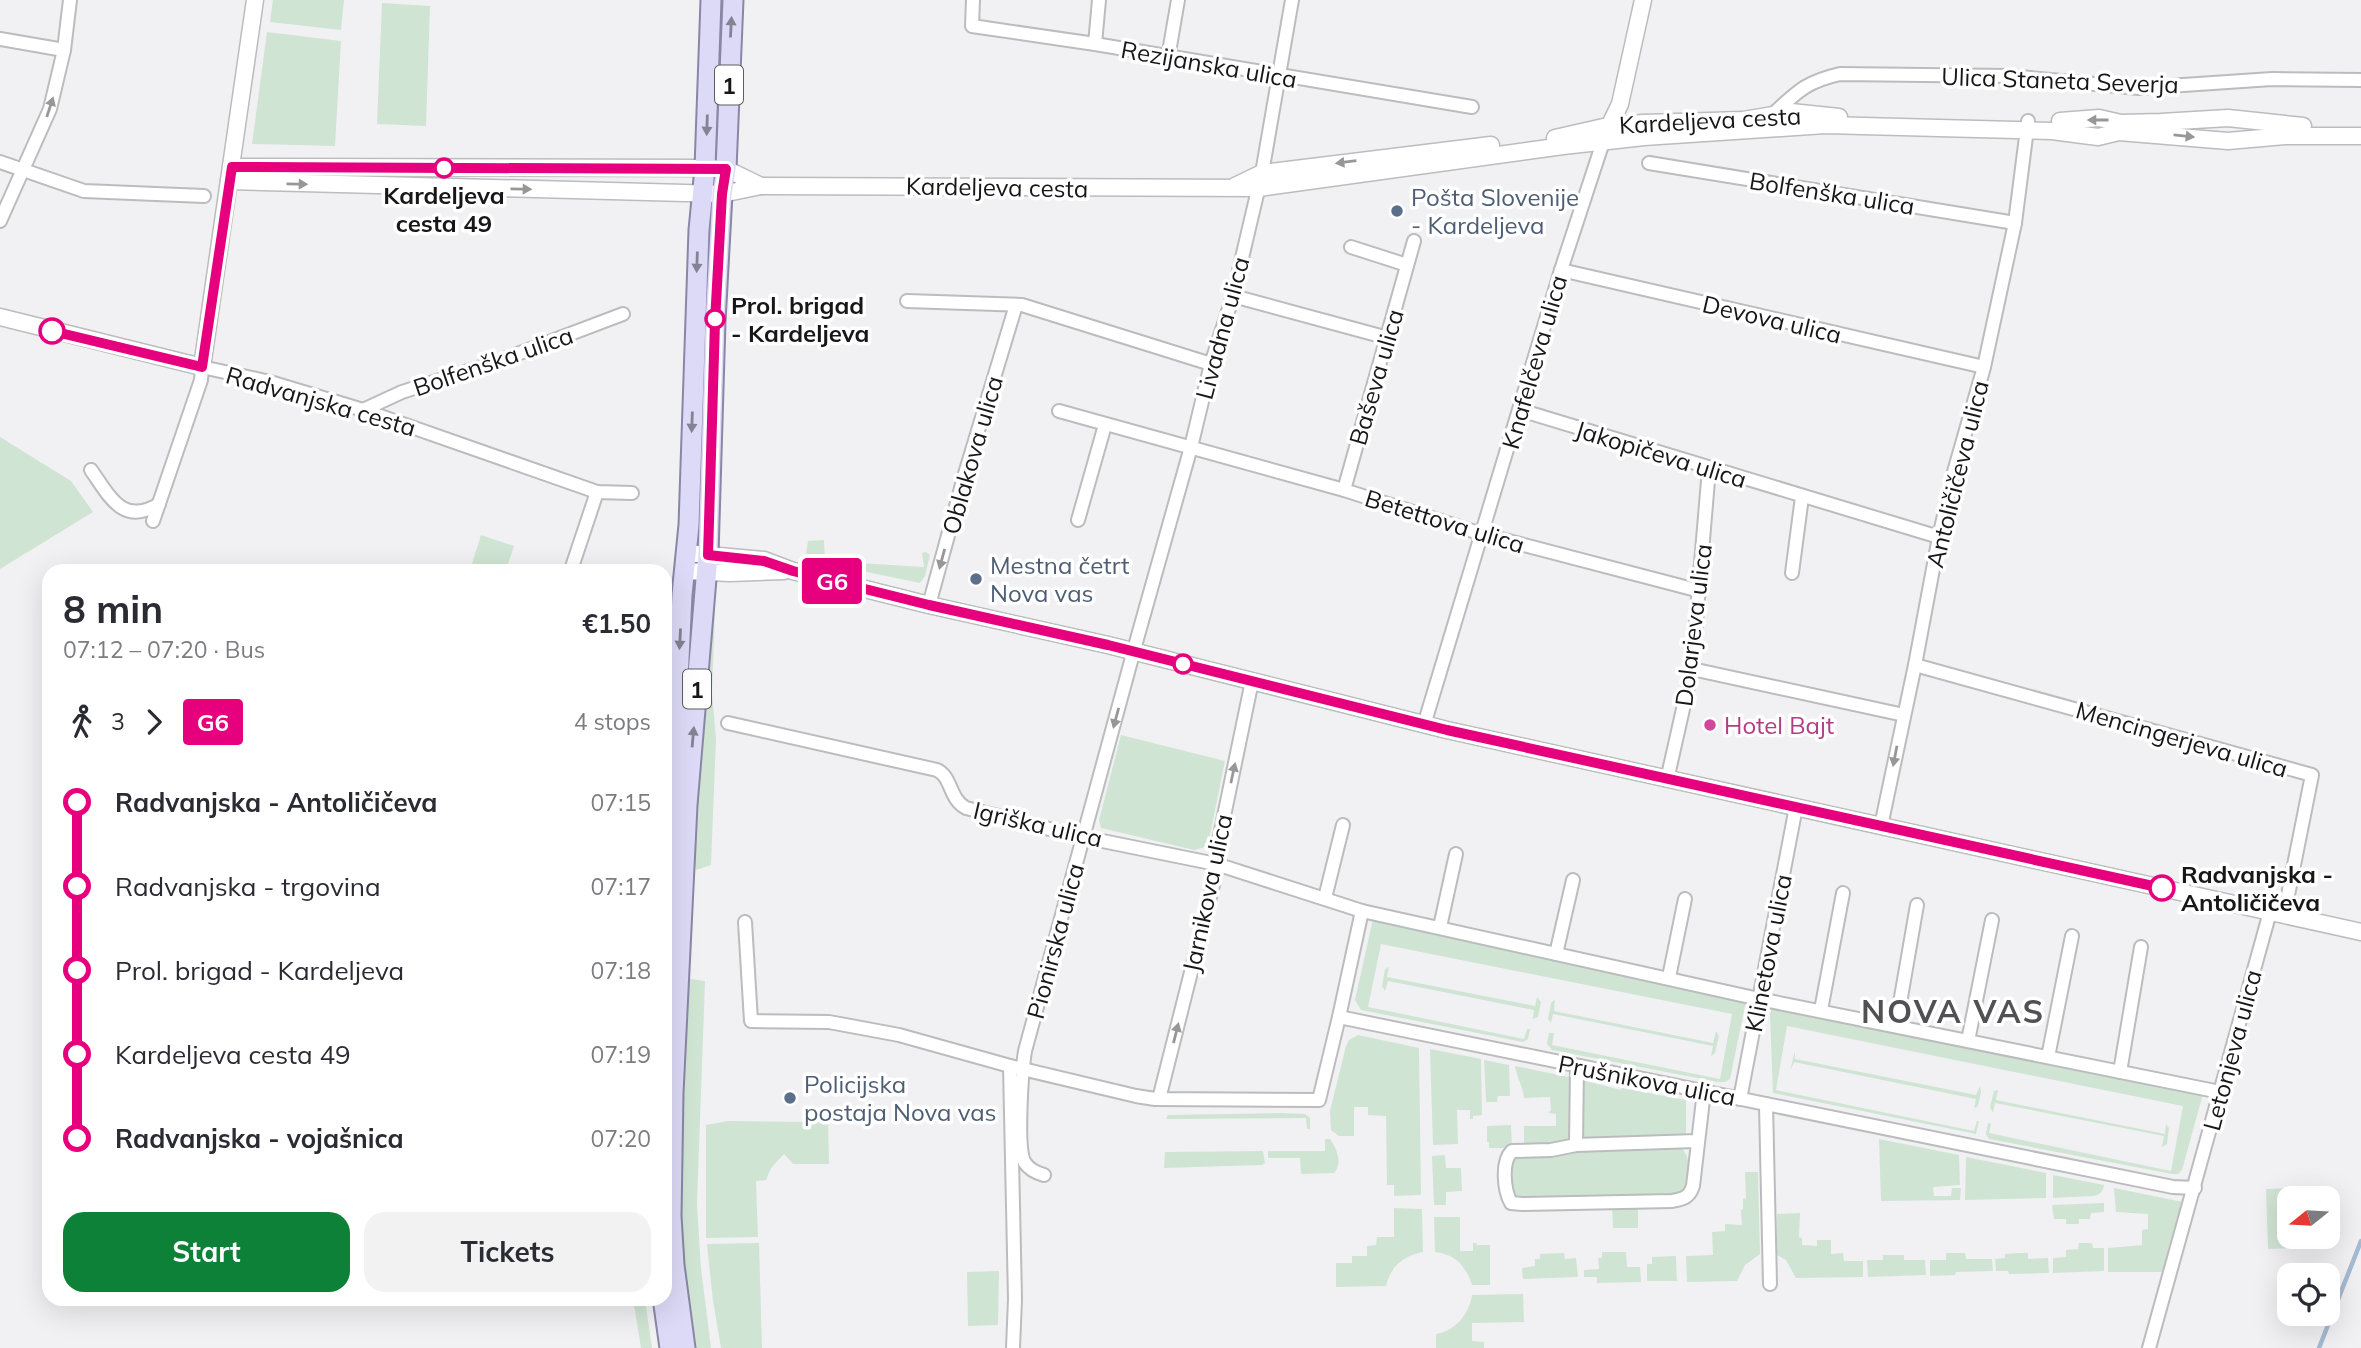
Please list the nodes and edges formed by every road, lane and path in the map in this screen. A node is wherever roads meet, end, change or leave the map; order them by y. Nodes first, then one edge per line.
1 (70, 0) edge
2 (255, 0) edge
3 (711, 0) edge
4 (733, 0) edge
5 (974, 0) edge
6 (1099, 0) edge
7 (1178, 0) edge
8 (1292, 0) edge
9 (1643, 0) edge
10 (0, 39) edge
11 (1095, 44) junction
12 (64, 50) junction
13 (1168, 58) junction
14 (1278, 76) junction
15 (2361, 80) edge
16 (1472, 107) dead end
17 (1772, 115) junction
18 (2028, 126) junction
19 (2361, 127) edge
20 (1605, 134) junction
21 (2361, 136) edge
22 (0, 162) edge
23 (1649, 163) dead end
24 (705, 168) junction
25 (726, 169) junction
26 (23, 170) junction
27 (230, 174) junction
28 (1261, 180) junction
29 (761, 186) junction
30 (701, 194) junction
31 (722, 194) junction
32 (204, 196) dead end
33 (0, 221) edge
34 (2015, 223) junction
35 (1413, 241) dead end
36 (1351, 247) dead end
37 (1408, 265) junction
38 (1561, 271) junction
39 (1233, 296) junction
40 (907, 301) dead end
41 (1016, 305) junction
42 (623, 314) dead end
43 (0, 317) edge
44 (1388, 338) junction
45 (1211, 364) junction
46 (202, 367) junction
47 (1984, 367) junction
48 (363, 410) junction
49 (1520, 410) junction
50 (1059, 411) dead end
51 (1105, 425) junction
52 (1191, 447) junction
53 (1709, 469) junction
54 (91, 470) dead end
55 (1344, 490) junction
56 (597, 492) junction
57 (632, 493) dead end
58 (1802, 497) junction
59 (159, 505) junction
60 (1078, 520) dead end
61 (153, 521) dead end
62 (1482, 534) junction
63 (1939, 537) junction
64 (686, 562) junction
65 (573, 564) edge
66 (707, 564) junction
67 (1792, 573) dead end
68 (1700, 591) junction
69 (929, 605) junction
70 (1133, 652) junction
71 (1915, 665) junction
72 (1692, 669) junction
73 (1252, 681) junction
74 (1904, 715) junction
75 (728, 723) dead end
76 (1424, 725) junction
77 (1667, 780) junction
78 (1796, 807) junction
79 (672, 808) edge
80 (1343, 825) dead end
81 (1881, 826) junction
82 (1084, 836) junction
83 (1456, 855) dead end
84 (1216, 864) junction
85 (1573, 880) dead end
86 (1843, 893) dead end
87 (1325, 898) junction
88 (1685, 900) dead end
89 (1917, 905) dead end
90 (1362, 911) junction
91 (2277, 913) junction
92 (1992, 920) dead end
93 (746, 922) dead end
94 (1440, 927) junction
95 (2361, 932) edge
96 (2072, 936) dead end
97 (2141, 947) dead end
98 (1556, 954) junction
99 (1669, 977) junction
100 (1759, 999) junction
101 (1821, 1010) junction
102 (1339, 1017) junction
103 (1896, 1026) junction
104 (1968, 1041) junction
105 (2048, 1057) junction
106 (1577, 1066) junction
107 (1016, 1068) junction
108 (2120, 1072) junction
109 (1704, 1091) junction
110 (2220, 1092) junction
111 (1157, 1099) junction
112 (1740, 1099) junction
113 (1766, 1104) junction
114 (672, 1132) edge
115 (1696, 1141) junction
116 (1576, 1145) junction
117 (1044, 1175) dead end
118 (2195, 1188) junction
119 (672, 1191) edge
120 (1770, 1284) dead end
121 (664, 1306) edge
122 (670, 1348) edge
123 (685, 1348) edge
124 (1013, 1348) edge
125 (2149, 1348) edge

1 - 12 street
2 - 27 street
3 -> 24 main road, 1
25 -> 4 main road, 1
5 - 11 street, Rezijanska ulica
6 - 11 street
7 - 13 street
8 - 14 street, Livadna ulica
9 - 20 street, Knafelčeva ulica
10 - 12 street
11 - 13 street, Rezijanska ulica
26 -> 12 street
13 - 14 street, Rezijanska ulica
14 - 16 street, Rezijanska ulica
14 - 28 street, Livadna ulica
15 - 17 street, Ulica Staneta Severja
17 - 18 street, Kardeljeva cesta
17 - 20 street, Kardeljeva cesta
19 -> 18 street, Kardeljeva cesta
18 - 20 street, Kardeljeva cesta
18 -> 21 street, Kardeljeva cesta
18 - 34 street, Antoličičeva ulica
20 - 28 street, Kardeljeva cesta
20 - 38 street, Knafelčeva ulica
22 - 26 street
23 - 34 street, Bolfenška ulica
24 - 25 street
24 - 27 street
24 - 30 main road, 1
25 - 29 street
25 - 31 main road, 1
26 - 32 street
26 - 33 street
27 -> 30 street
27 - 46 street
28 - 29 street, Kardeljeva cesta
28 - 39 street, Livadna ulica
29 - 31 street
30 - 31 street
30 -> 64 main road, 1
31 - 66 main road, 1
34 - 47 street, Antoličičeva ulica
35 - 37 street, Baševa ulica
36 - 37 street
37 - 44 street, Baševa ulica
38 - 47 street, Devova ulica
38 - 49 street, Knafelčeva ulica
39 - 44 street
39 - 45 street, Livadna ulica
40 - 41 street
41 - 45 street
41 -> 69 street, Oblakova ulica
42 - 48 street, Bolfenška ulica
43 - 46 street, Radvanjska cesta
44 - 55 street, Baševa ulica
45 - 52 street, Livadna ulica
46 - 48 street, Radvanjska cesta
46 - 59 street
47 - 63 street, Antoličičeva ulica
48 - 56 street, Radvanjska cesta
49 - 53 street, Jakopičeva ulica
49 - 62 street, Knafelčeva ulica
50 - 51 street, Betettova ulica
51 - 52 street, Betettova ulica
51 - 60 street
52 - 55 street, Betettova ulica
52 - 70 street, Livadna ulica
53 - 58 street, Jakopičeva ulica
53 - 68 street, Dolarjeva ulica
54 - 59 street
55 - 62 street, Betettova ulica
56 - 57 street, Radvanjska cesta
56 - 65 street
58 - 63 street, Jakopičeva ulica
58 - 67 street
59 - 61 street
62 - 68 street, Betettova ulica
62 - 76 street, Knafelčeva ulica
63 - 71 street, Antoličičeva ulica
64 - 66 street
64 -> 79 main road, 1
66 - 69 street
114 -> 66 main road, 1
68 - 72 street, Dolarjeva ulica
69 - 70 street
70 - 73 street
70 -> 82 street, Pionirska ulica
71 - 74 street, Antoličičeva ulica
71 - 91 street, Mencingerjeva ulica
72 - 74 street
72 - 77 street, Dolarjeva ulica
73 - 76 street
84 -> 73 street, Jarnikova ulica
74 -> 81 street, Antoličičeva ulica
75 - 82 street, Igriška ulica
76 - 77 street
77 - 78 street
78 - 81 street
78 - 100 street, Klinetova ulica
80 - 87 street
81 - 91 street
82 - 84 street, Igriška ulica
82 - 107 street, Pionirska ulica
83 - 94 street
84 - 87 street, Igriška ulica
111 -> 84 street, Jarnikova ulica
85 - 98 street
86 - 101 street
87 - 90 street, Igriška ulica
88 - 99 street
89 - 103 street
90 - 94 street, Igriška ulica
90 - 102 street
91 - 95 street
91 - 110 street, Letonjeva ulica
92 - 104 street
93 - 107 street
94 - 98 street, Igriška ulica
96 - 105 street
97 - 108 street
98 - 99 street, Igriška ulica
99 - 100 street, Igriška ulica
100 - 101 street, Igriška ulica
100 - 112 street, Klinetova ulica
101 - 103 street, Igriška ulica
102 - 106 street, Prušnikova ulica
102 - 111 street
103 - 104 street, Igriška ulica
104 - 105 street, Igriška ulica
105 - 108 street, Igriška ulica
106 - 109 street, Prušnikova ulica
106 - 116 street
107 - 111 street
107 - 117 street
107 - 124 street
108 - 110 street, Igriška ulica
109 - 112 street, Prušnikova ulica
109 - 115 street
110 - 118 street, Letonjeva ulica
112 - 113 street, Prušnikova ulica
113 - 118 street, Prušnikova ulica
113 - 120 street
115 - 116 street
115 - 116 street
118 - 125 street, Letonjeva ulica
123 -> 119 main road, 1
121 - 122 main road

